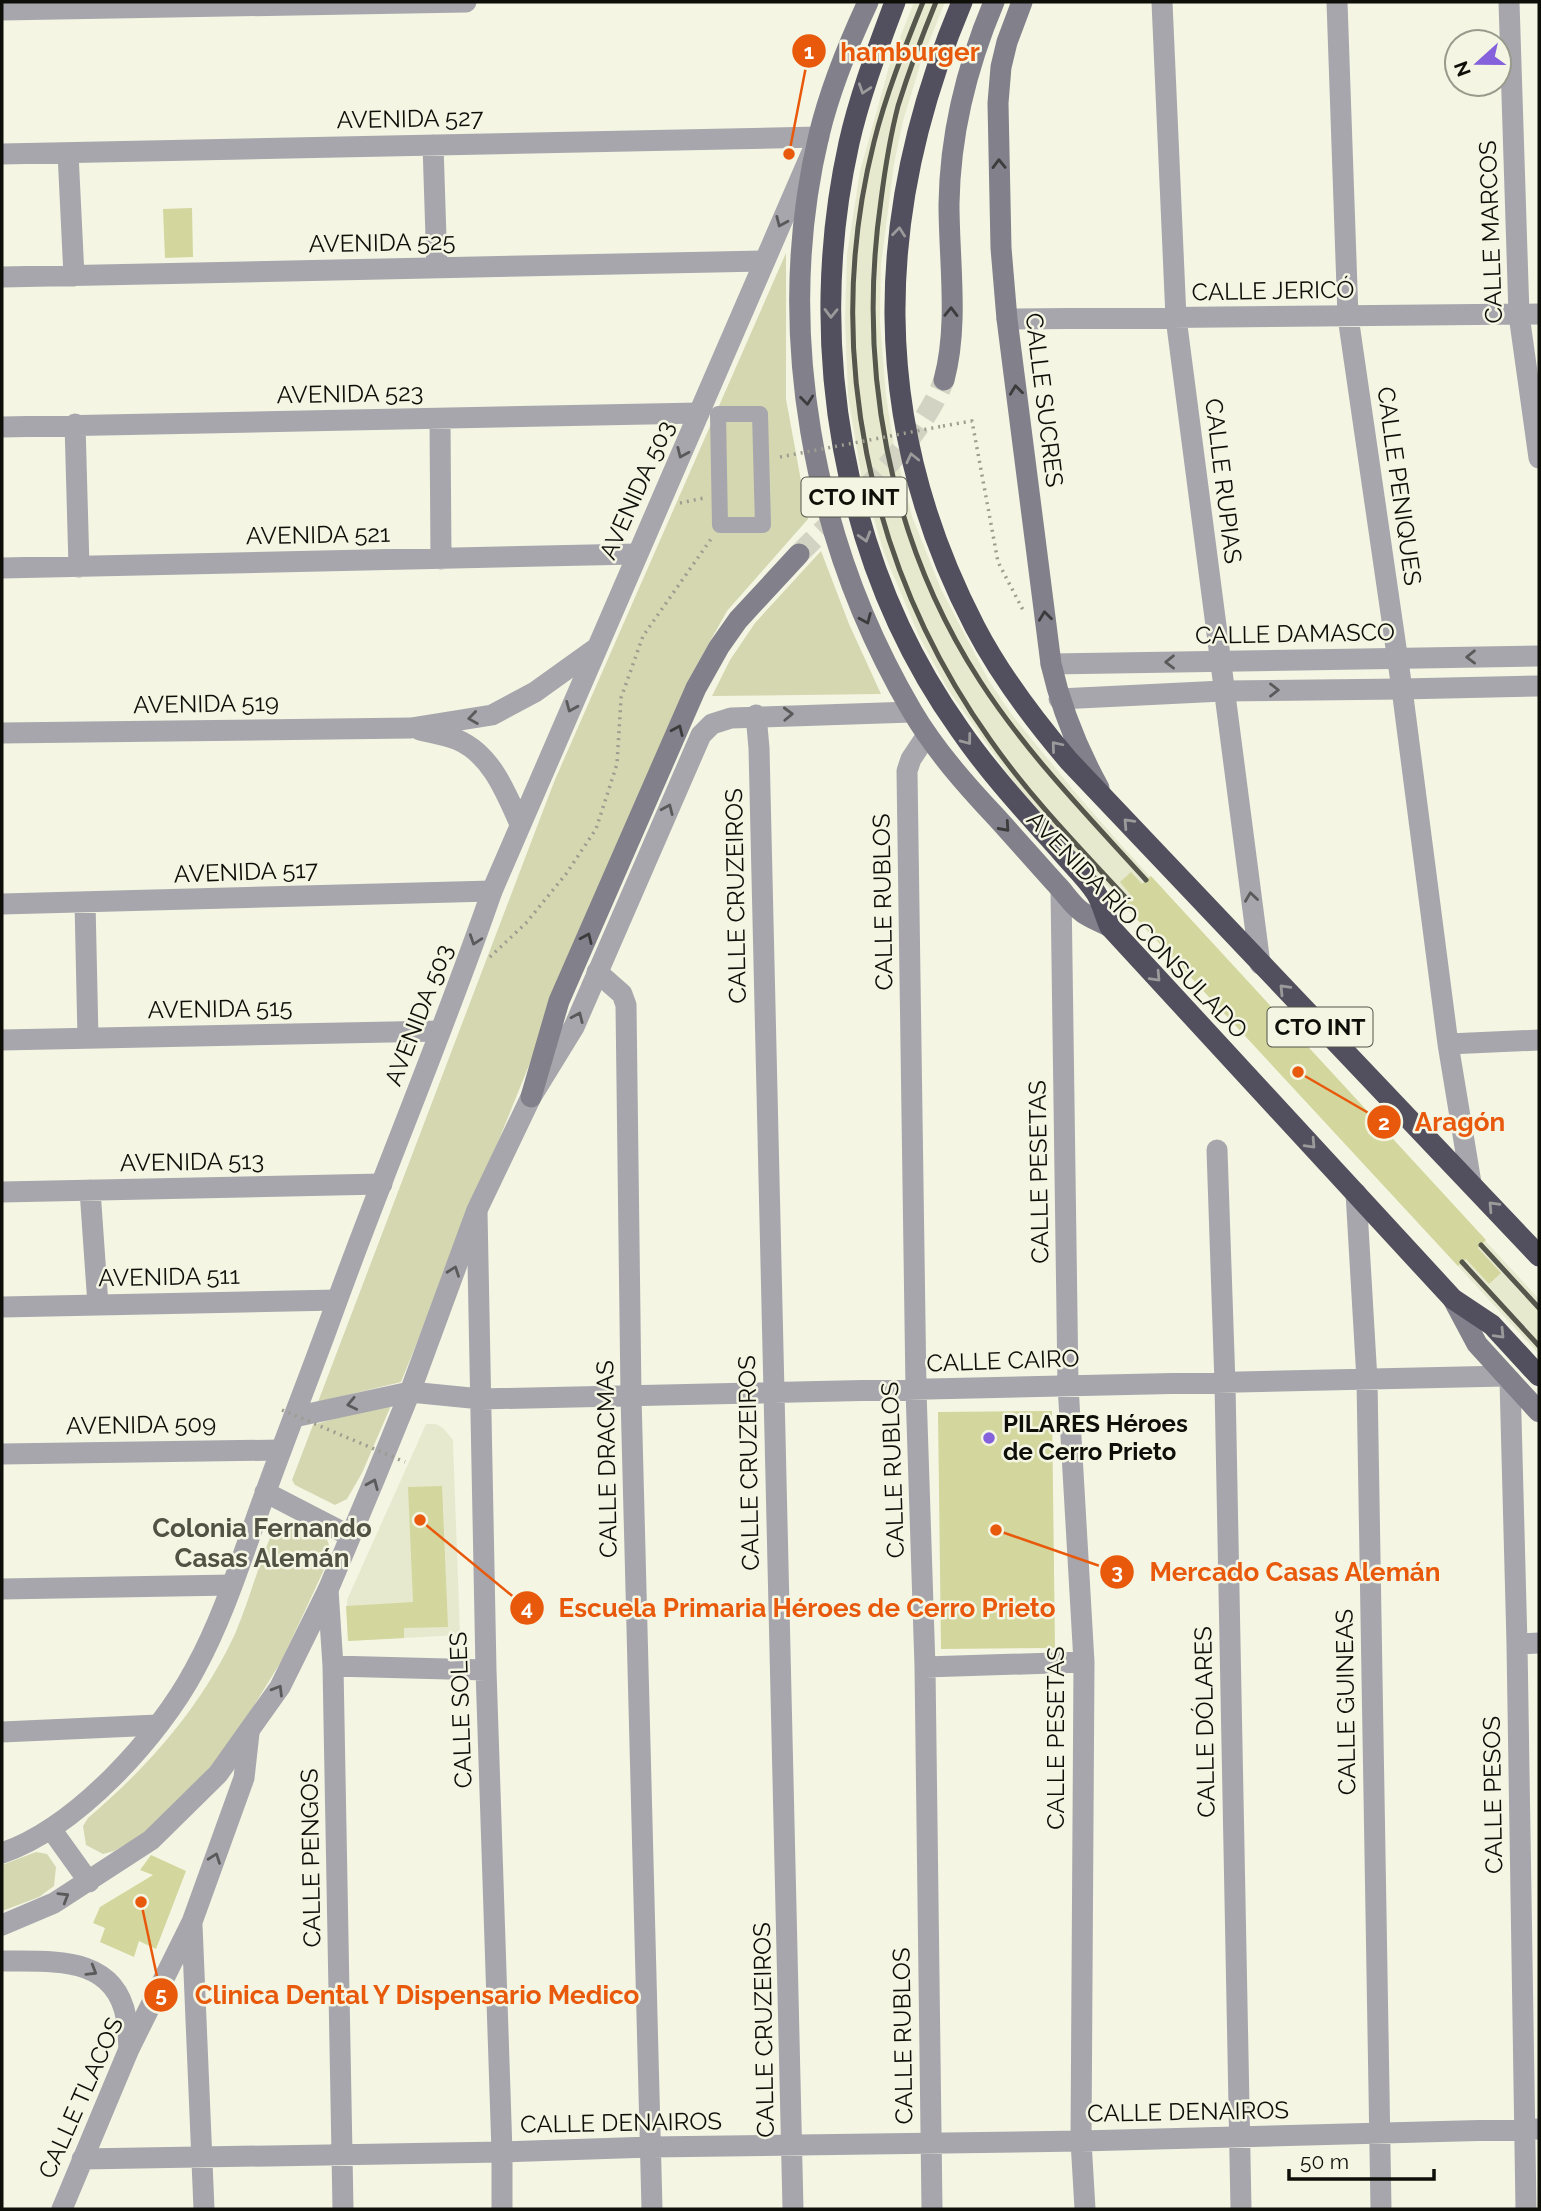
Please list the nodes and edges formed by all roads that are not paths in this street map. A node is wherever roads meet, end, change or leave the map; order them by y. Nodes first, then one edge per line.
1 (428, 2) edge
2 (466, 2) edge
3 (868, 2) edge
4 (895, 2) edge
5 (962, 2) edge
6 (994, 2) edge
7 (1022, 2) edge
8 (1162, 2) edge
9 (1337, 2) edge
10 (1508, 2) edge
11 (2, 10) edge
12 (819, 137) junction
13 (433, 145) junction
14 (68, 153) junction
15 (2, 154) edge
16 (763, 261) junction
17 (437, 268) junction
18 (74, 276) junction
19 (2, 277) edge
20 (1529, 314) edge
21 (1348, 317) junction
22 (1176, 318) junction
23 (1007, 319) junction
24 (944, 380) tunnel mouth
25 (699, 413) junction
26 (440, 419) junction
27 (75, 424) junction
28 (2, 426) edge
29 (1539, 458) edge
30 (719, 494) joint
31 (636, 554) junction
32 (799, 554) tunnel mouth
33 (441, 559) junction
34 (79, 567) junction
35 (2, 568) edge
36 (595, 649) junction
37 (1539, 656) edge
38 (1397, 659) junction
39 (1220, 661) junction
40 (1051, 664) junction
41 (1539, 686) edge
42 (1402, 690) junction
43 (1223, 691) junction
44 (1059, 699) junction
45 (912, 712) junction
46 (756, 715) junction
47 (411, 728) junction
48 (2, 733) edge
49 (928, 735) junction
50 (1103, 796) junction
51 (520, 824) junction
52 (1061, 890) junction
53 (492, 891) junction
54 (85, 902) junction
55 (2, 904) edge
56 (1110, 927) junction
57 (1260, 964) junction
58 (597, 972) junction
59 (440, 1031) junction
60 (88, 1038) junction
61 (2, 1040) edge
62 (1539, 1040) edge
63 (1448, 1044) junction
64 (531, 1097) junction
65 (1217, 1150) dead end
66 (1471, 1183) junction
67 (383, 1184) junction
68 (90, 1190) junction
69 (2, 1192) edge
70 (1356, 1193) junction
71 (477, 1210) junction
72 (1539, 1256) edge
73 (1453, 1299) junction
74 (337, 1300) junction
75 (98, 1305) junction
76 (2, 1307) edge
77 (1539, 1376) edge
78 (1508, 1378) junction
79 (1367, 1380) junction
80 (1225, 1384) junction
81 (1068, 1385) junction
82 (916, 1390) junction
83 (410, 1392) junction
84 (773, 1393) junction
85 (631, 1396) junction
86 (481, 1399) junction
87 (1539, 1412) edge
88 (288, 1414) junction
89 (281, 1450) junction
90 (2, 1454) edge
91 (265, 1492) junction
92 (351, 1536) junction
93 (232, 1585) junction
94 (2, 1589) edge
95 (328, 1590) junction
96 (1539, 1643) edge
97 (1517, 1644) junction
98 (1084, 1662) junction
99 (333, 1666) junction
100 (925, 1667) junction
101 (486, 1670) junction
102 (158, 1725) junction
103 (2, 1731) edge
104 (249, 1733) junction
105 (51, 1829) junction
106 (2, 1853) edge
107 (89, 1882) junction
108 (192, 1922) junction
109 (2, 1925) edge
110 (2, 1961) edge
111 (129, 2049) junction
112 (1532, 2129) edge
113 (1379, 2135) junction
114 (1240, 2137) junction
115 (1081, 2141) junction
116 (931, 2142) junction
117 (793, 2146) junction
118 (652, 2147) junction
119 (502, 2152) junction
120 (203, 2156) junction
121 (343, 2156) junction
122 (82, 2159) junction
123 (62, 2209) edge
124 (204, 2209) edge
125 (343, 2209) edge
126 (502, 2209) edge
127 (652, 2209) edge
128 (793, 2209) edge
129 (932, 2209) edge
130 (1085, 2209) edge
131 (1241, 2209) edge
132 (1381, 2209) edge
133 (1526, 2209) edge

1 - 2 street
1 - 11 street
3 - 12 main road, AVENIDA RÍO CONSULADO / CTO INT
4 -> 56 highway, CTO INT
50 -> 5 highway, CTO INT
24 -> 6 main road
23 -> 7 main road, CALLE SUCRES / CTO INT
8 - 22 street, CALLE RUPIAS
9 - 21 street, CALLE PENIQUES
10 - 20 street, CALLE MARCOS
12 - 13 street, AVENIDA 527
12 -> 16 street, AVENIDA 503
12 -> 45 main road, AVENIDA RÍO CONSULADO / CTO INT
13 - 14 street, AVENIDA 527
13 - 17 street
14 - 15 street, AVENIDA 527
14 - 18 street
16 - 17 street, AVENIDA 525
16 - 25 street, AVENIDA 503
17 - 18 street, AVENIDA 525
18 - 19 street, AVENIDA 525
20 - 21 street, CALLE JERICÓ
20 - 29 street, CALLE MARCOS
21 - 22 street, CALLE JERICÓ
21 - 38 street, CALLE PENIQUES
22 - 23 street, CALLE JERICÓ
22 - 39 street, CALLE RUPIAS
40 -> 23 main road, CALLE SUCRES / CTO INT
25 - 26 street, AVENIDA 523
25 -> 31 street, AVENIDA 503
26 - 27 street, AVENIDA 523
26 - 33 street
27 - 28 street, AVENIDA 523
27 - 34 street
30 - 30 street
31 - 33 street, AVENIDA 521
31 - 36 street, AVENIDA 503
64 -> 32 main road
33 - 34 street, AVENIDA 521
34 - 35 street, AVENIDA 521
36 -> 47 street, AVENIDA 519
36 -> 51 street, AVENIDA 503
37 -> 38 street, CALLE DAMASCO
38 - 39 street, CALLE DAMASCO
38 - 42 street, CALLE PENIQUES
39 -> 40 street, CALLE DAMASCO
39 - 43 street, CALLE RUPIAS
40 - 44 main road, CALLE SUCRES / CTO INT
41 - 42 street
43 -> 42 street
42 - 63 street, CALLE PENIQUES
43 - 44 street
57 -> 43 street, CALLE RUPIAS
44 - 50 main road, CALLE SUCRES / CTO INT
46 -> 45 street
45 - 49 main road, AVENIDA RÍO CONSULADO / CTO INT
58 -> 46 street
46 - 84 street, CALLE CRUZEIROS
47 - 48 street, AVENIDA 519
47 - 51 street, AVENIDA 519
49 -> 52 main road, AVENIDA RÍO CONSULADO / CTO INT
49 - 82 street, CALLE RUBLOS
57 -> 50 highway, CTO INT
51 - 53 street, AVENIDA 503
52 - 56 main road, AVENIDA RÍO CONSULADO / CTO INT
52 - 81 street, CALLE PESETAS
53 - 54 street, AVENIDA 517
53 -> 59 street, AVENIDA 503
54 - 55 street, AVENIDA 517
54 - 60 street
56 -> 70 highway, AVENIDA RÍO CONSULADO / CTO INT
66 -> 57 highway, CTO INT
64 -> 58 street
58 - 85 street, CALLE DRACMAS
59 - 60 street, AVENIDA 515
59 - 67 street, AVENIDA 503
60 - 61 street, AVENIDA 515
62 - 63 street
63 - 66 street, CALLE PENIQUES
64 - 71 street
65 - 80 street, CALLE DÓLARES
72 -> 66 highway, CTO INT
67 - 68 street, AVENIDA 513
67 - 74 street, AVENIDA 503
68 - 69 street, AVENIDA 513
68 - 75 street
70 - 73 highway, AVENIDA RÍO CONSULADO / CTO INT
70 - 79 street, CALLE GUINEAS
83 -> 71 street
71 - 86 street, CALLE SOLES
73 -> 77 highway, CTO INT
73 - 78 main road, AVENIDA RÍO CONSULADO / CTO INT
74 - 75 street, AVENIDA 511
74 - 88 street, AVENIDA 503
75 - 76 street, AVENIDA 511
78 - 79 street, CALLE CAIRO
78 - 87 main road, AVENIDA RÍO CONSULADO / CTO INT
78 - 97 street, CALLE PESOS
79 - 80 street, CALLE CAIRO
79 - 113 street, CALLE GUINEAS
80 - 81 street, CALLE CAIRO
80 - 114 street, CALLE DÓLARES
81 - 82 street, CALLE CAIRO
81 - 98 street, CALLE PESETAS
82 - 84 street, CALLE CAIRO
82 - 100 street, CALLE RUBLOS
83 - 86 street, CALLE CAIRO
83 -> 88 street, CALLE CAIRO
92 -> 83 street
84 - 85 street, CALLE CAIRO
84 - 117 street, CALLE CRUZEIROS
85 - 86 street, CALLE CAIRO
85 - 118 street, CALLE DRACMAS
86 - 101 street, CALLE SOLES
88 - 89 street, AVENIDA 503
89 - 90 street, AVENIDA 509
89 - 91 street, AVENIDA 503
91 - 92 street
91 - 93 street, AVENIDA 503
92 - 95 street
93 - 94 street
93 - 102 street, AVENIDA 503
95 - 99 street, CALLE PENGOS
104 -> 95 street
96 - 97 street
97 - 112 street, CALLE PESOS
98 - 100 street
98 - 115 street, CALLE PESETAS
99 - 101 street
99 - 121 street, CALLE PENGOS
100 - 116 street, CALLE RUBLOS
101 - 119 street, CALLE SOLES
102 - 103 street
102 - 105 street, AVENIDA 503
104 - 107 street
108 -> 104 street, CALLE TLACOS
105 - 106 street, AVENIDA 503
105 - 107 street
109 -> 107 street
108 - 111 street, CALLE TLACOS
108 - 120 street
110 -> 111 street
111 - 122 street, CALLE TLACOS
112 - 113 street, CALLE DENAIROS
112 - 133 street, CALLE PESOS
113 - 114 street, CALLE DENAIROS
113 - 132 street, CALLE GUINEAS
114 - 115 street, CALLE DENAIROS
114 - 131 street, CALLE DÓLARES
115 - 116 street, CALLE DENAIROS
115 - 130 street, CALLE PESETAS
116 - 117 street, CALLE DENAIROS
116 - 129 street, CALLE RUBLOS
117 - 118 street, CALLE DENAIROS
117 - 128 street, CALLE CRUZEIROS
118 - 119 street, CALLE DENAIROS
118 - 127 street, CALLE DRACMAS
119 - 121 street, CALLE DENAIROS
119 - 126 street, CALLE SOLES
120 - 121 street, CALLE DENAIROS
120 - 122 street, CALLE DENAIROS
120 - 124 street
121 - 125 street, CALLE PENGOS
122 - 123 street, CALLE TLACOS

